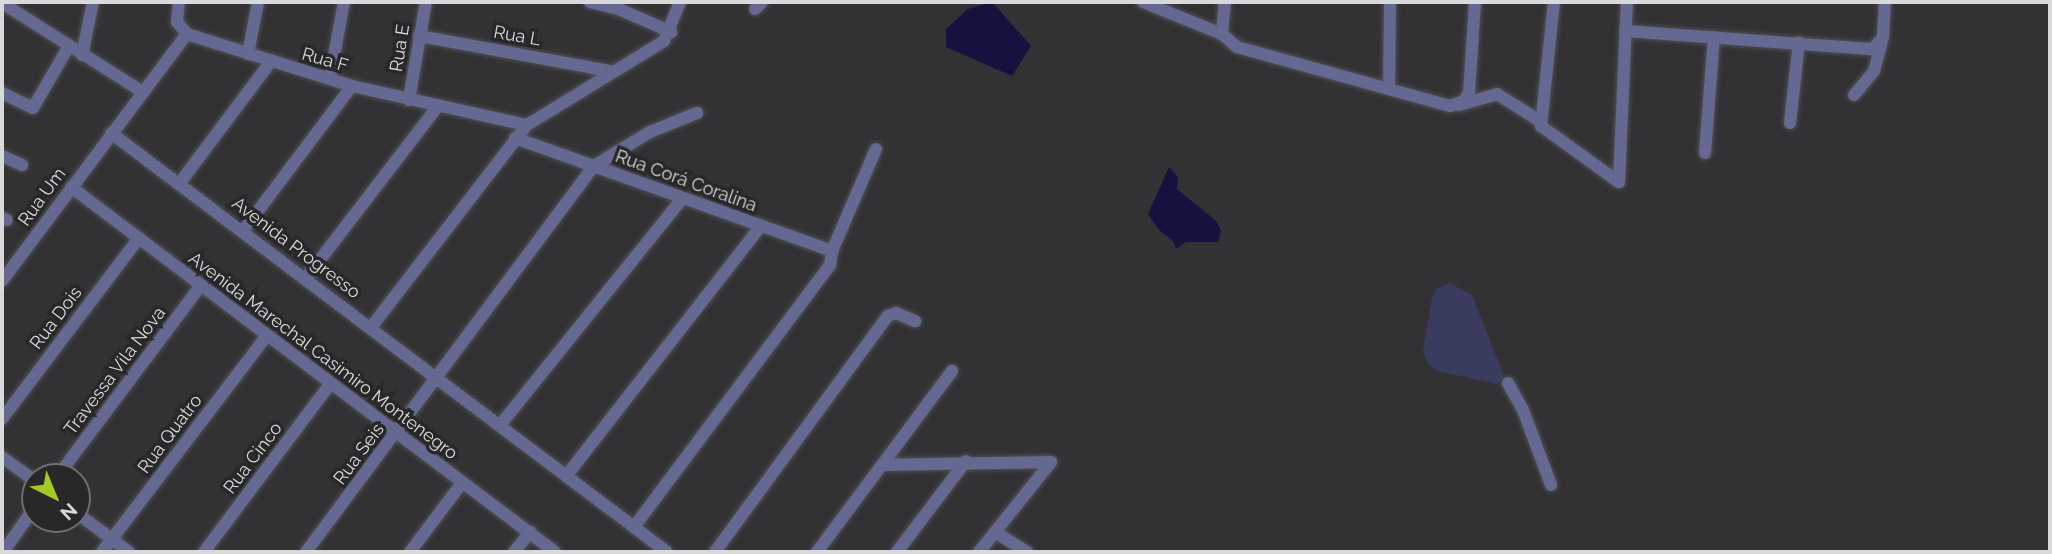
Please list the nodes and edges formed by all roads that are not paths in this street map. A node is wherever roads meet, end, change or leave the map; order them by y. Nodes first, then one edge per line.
1 (93, 2) edge
2 (180, 2) edge
3 (258, 2) edge
4 (344, 2) edge
5 (426, 2) edge
6 (590, 2) edge
7 (680, 2) edge
8 (1143, 2) edge
9 (1225, 2) edge
10 (1381, 2) edge
11 (1390, 2) edge
12 (1475, 2) edge
13 (1554, 2) edge
14 (1627, 2) edge
15 (1885, 2) edge
16 (2, 4) edge
17 (1625, 31) junction
18 (671, 32) junction
19 (187, 34) junction
20 (1222, 34) junction
21 (419, 36) junction
22 (1714, 37) junction
23 (1799, 42) junction
24 (1882, 42) junction
25 (69, 46) junction
26 (82, 54) junction
27 (248, 54) junction
28 (270, 62) junction
29 (609, 71) junction
30 (330, 78) junction
31 (352, 86) junction
32 (1389, 89) junction
33 (143, 92) junction
34 (2, 93) edge
35 (1854, 95) dead end
36 (410, 100) junction
37 (1458, 105) junction
38 (437, 107) junction
39 (697, 113) dead end
40 (1540, 121) junction
41 (1790, 123) dead end
42 (527, 125) junction
43 (111, 134) junction
44 (515, 138) junction
45 (876, 149) dead end
46 (1705, 153) dead end
47 (2, 156) edge
48 (22, 165) dead end
49 (594, 166) junction
50 (179, 184) junction
51 (71, 187) junction
52 (682, 199) junction
53 (761, 226) junction
54 (243, 231) junction
55 (139, 238) junction
56 (832, 251) junction
57 (306, 278) junction
58 (2, 281) edge
59 (201, 285) junction
60 (915, 321) dead end
61 (372, 326) junction
62 (266, 337) junction
63 (952, 371) dead end
64 (439, 377) junction
65 (1508, 383) dead end
66 (330, 384) junction
67 (2, 419) edge
68 (501, 424) junction
69 (396, 434) junction
70 (2, 457) edge
71 (966, 461) junction
72 (68, 463) edge
73 (882, 465) junction
74 (21, 471) edge
75 (566, 475) junction
76 (462, 483) junction
77 (1551, 485) dead end
78 (91, 524) edge
79 (21, 527) edge
80 (634, 527) junction
81 (530, 532) junction
82 (995, 532) junction
83 (111, 540) junction
84 (2, 552) edge
85 (102, 552) edge
86 (129, 552) edge
87 (204, 552) edge
88 (306, 552) edge
89 (410, 552) edge
90 (514, 552) edge
91 (555, 552) edge
92 (667, 552) edge
93 (715, 552) edge
94 (817, 552) edge
95 (897, 552) edge
96 (979, 552) edge
97 (1027, 552) edge

1 - 26 street
2 - 19 street
3 - 27 street
4 - 30 street
5 - 21 street, Rua E
6 - 18 street
7 - 18 street
8 - 20 street
9 - 20 street
10 - 11 street
11 - 32 street
12 - 37 street
13 - 40 street
14 - 17 street
15 - 24 street
16 - 25 street
17 - 22 street
17 - 40 street
18 - 29 street
19 - 27 street, Rua F
19 - 33 street
20 - 32 street
21 - 29 street, Rua L
21 - 36 street, Rua E
22 - 23 street
22 - 46 street
23 - 24 street
23 - 41 street
24 - 35 street
25 - 26 street
25 - 34 street
26 - 33 street
27 - 28 street, Rua F
28 - 30 street, Rua F
28 - 50 street
29 - 42 street
30 - 31 street, Rua F
31 - 36 street, Rua F
31 - 54 street
32 - 37 street
33 - 43 street, Rua Um
36 - 38 street, Rua F
37 - 40 street
38 - 42 street, Rua F
38 - 57 street
39 - 49 street
42 - 44 street
43 - 50 street, Avenida Progresso
43 - 51 street, Rua Um
44 - 49 street, Rua Corá Coralina
44 - 61 street
45 - 56 street
47 - 48 street
49 - 52 street, Rua Corá Coralina
49 - 64 street, Rua Seis
50 - 54 street, Avenida Progresso
51 - 55 street, Avenida Marechal Casimiro Montenegro
51 - 58 street, Rua Um
52 - 53 street, Rua Corá Coralina
52 - 68 street
53 - 56 street, Rua Corá Coralina
53 - 75 street
54 - 57 street, Avenida Progresso
55 - 59 street, Avenida Marechal Casimiro Montenegro
55 - 67 street, Rua Dois
56 - 80 street
57 - 61 street, Avenida Progresso
59 - 62 street, Avenida Marechal Casimiro Montenegro
59 - 72 street, Travessa Vila Nova
60 - 93 street
61 - 64 street, Avenida Progresso
62 - 66 street, Avenida Marechal Casimiro Montenegro
62 - 83 street, Rua Quatro
63 - 73 street
64 - 68 street, Avenida Progresso
64 - 69 street, Rua Seis
65 - 77 street
66 - 69 street, Avenida Marechal Casimiro Montenegro
66 - 87 street, Rua Cinco
68 - 75 street, Avenida Progresso
69 - 76 street, Avenida Marechal Casimiro Montenegro
69 - 88 street, Rua Seis
70 - 74 street
71 - 73 street
71 - 82 street
71 - 95 street
73 - 94 street
75 - 80 street, Avenida Progresso
76 - 81 street, Avenida Marechal Casimiro Montenegro
76 - 89 street
78 - 83 street
79 - 84 street
80 - 92 street, Avenida Progresso
81 - 90 street
81 - 91 street, Avenida Marechal Casimiro Montenegro
82 - 96 street
82 - 97 street
83 - 85 street, Rua Quatro
83 - 86 street

